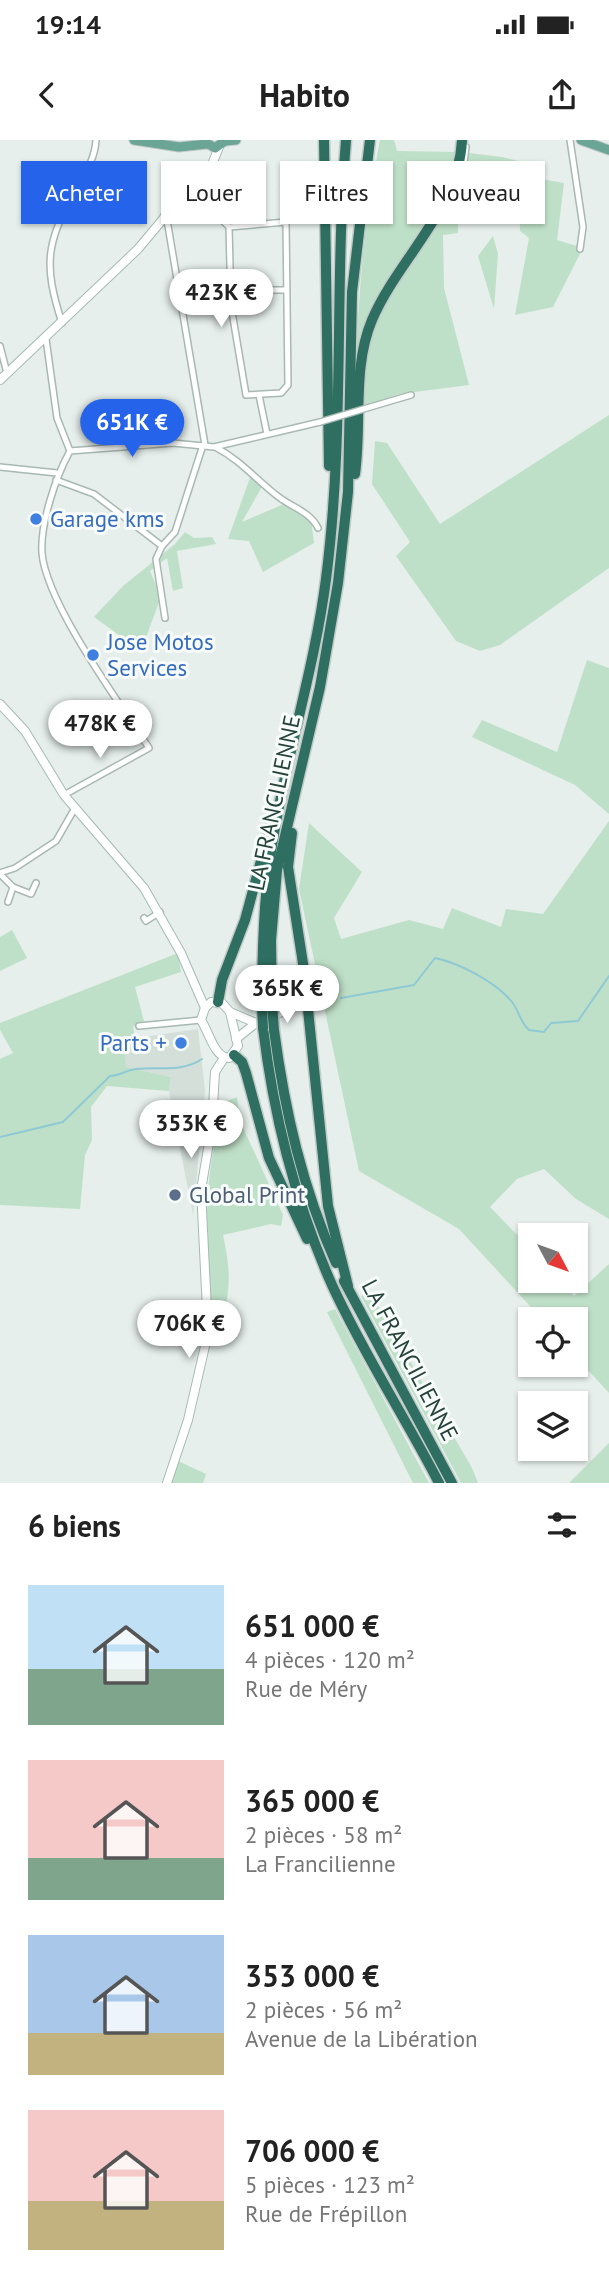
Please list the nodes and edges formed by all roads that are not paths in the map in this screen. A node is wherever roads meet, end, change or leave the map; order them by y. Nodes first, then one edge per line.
1 (96, 140) edge
2 (134, 140) edge
3 (324, 140) edge
4 (346, 140) edge
5 (370, 140) edge
6 (464, 140) edge
7 (570, 140) edge
8 (581, 140) edge
9 (213, 143) edge
10 (609, 150) edge
11 (92, 161) edge
12 (210, 161) edge
13 (161, 220) edge
14 (280, 223) edge
15 (57, 224) edge
16 (168, 224) edge
17 (226, 224) edge
18 (286, 224) edge
19 (229, 227) junction
20 (580, 249) dead end
21 (407, 269) dead end
22 (231, 290) junction
23 (286, 290) junction
24 (62, 323) junction
25 (46, 339) junction
26 (0, 346) edge
27 (3, 377) edge
28 (259, 395) junction
29 (411, 395) dead end
30 (267, 434) junction
31 (204, 445) junction
32 (214, 447) junction
33 (70, 451) junction
34 (0, 467) edge
35 (57, 477) junction
36 (348, 492) junction
37 (333, 493) junction
38 (318, 528) dead end
39 (162, 546) junction
40 (165, 618) dead end
41 (0, 704) edge
42 (298, 779) junction
43 (285, 784) junction
44 (64, 795) junction
45 (75, 808) junction
46 (0, 874) edge
47 (36, 883) dead end
48 (13, 887) junction
49 (8, 902) dead end
50 (160, 912) junction
51 (144, 918) dead end
52 (307, 1001) junction
53 (211, 1004) junction
54 (267, 1006) junction
55 (230, 1012) junction
56 (201, 1020) junction
57 (139, 1026) dead end
58 (264, 1027) junction
59 (236, 1039) junction
60 (215, 1050) junction
61 (229, 1057) junction
62 (213, 1091) junction
63 (348, 1286) junction
64 (334, 1288) junction
65 (167, 1483) edge
66 (439, 1483) edge
67 (452, 1483) edge

1 - 11 street
2 - 9 main road
3 - 37 highway
4 - 37 highway, LA FRANCILIENNE
5 - 36 highway, LA FRANCILIENNE
6 - 21 street
6 - 36 highway
7 - 20 street
8 - 10 main road
9 - 12 street
13 - 24 street
14 - 19 street
15 - 24 street
16 - 31 street
17 - 19 street
18 - 23 street
19 - 22 street
22 - 23 street
22 - 28 street
23 - 28 street
24 - 25 street
25 - 27 street
25 - 33 street
26 - 27 street
28 - 30 street
29 - 30 street, bridge
30 - 32 street
31 - 32 street
31 - 33 street
31 - 39 street
32 - 38 street
33 - 35 street
34 - 35 street
35 - 39 street
35 - 44 street
36 - 42 highway, LA FRANCILIENNE
37 - 43 highway, LA FRANCILIENNE
39 - 40 street
41 - 44 street
42 - 52 highway
42 - 54 highway, LA FRANCILIENNE
43 - 53 highway
43 - 54 highway, LA FRANCILIENNE
44 - 45 street
45 - 46 street
45 - 50 street
46 - 48 street
47 - 48 street
48 - 49 street
50 - 51 street
50 - 53 street
52 - 58 street
52 - 63 highway
53 - 55 street
53 - 56 street
54 - 58 highway, LA FRANCILIENNE, bridge
55 - 58 street
55 - 59 street
56 - 57 street
56 - 60 street
58 - 59 street
58 - 63 highway, LA FRANCILIENNE
58 - 64 highway, LA FRANCILIENNE
59 - 61 street
60 - 61 street
60 - 62 street
61 - 62 street
61 - 64 highway
62 - 65 street
63 - 67 highway, LA FRANCILIENNE
64 - 66 highway, LA FRANCILIENNE

